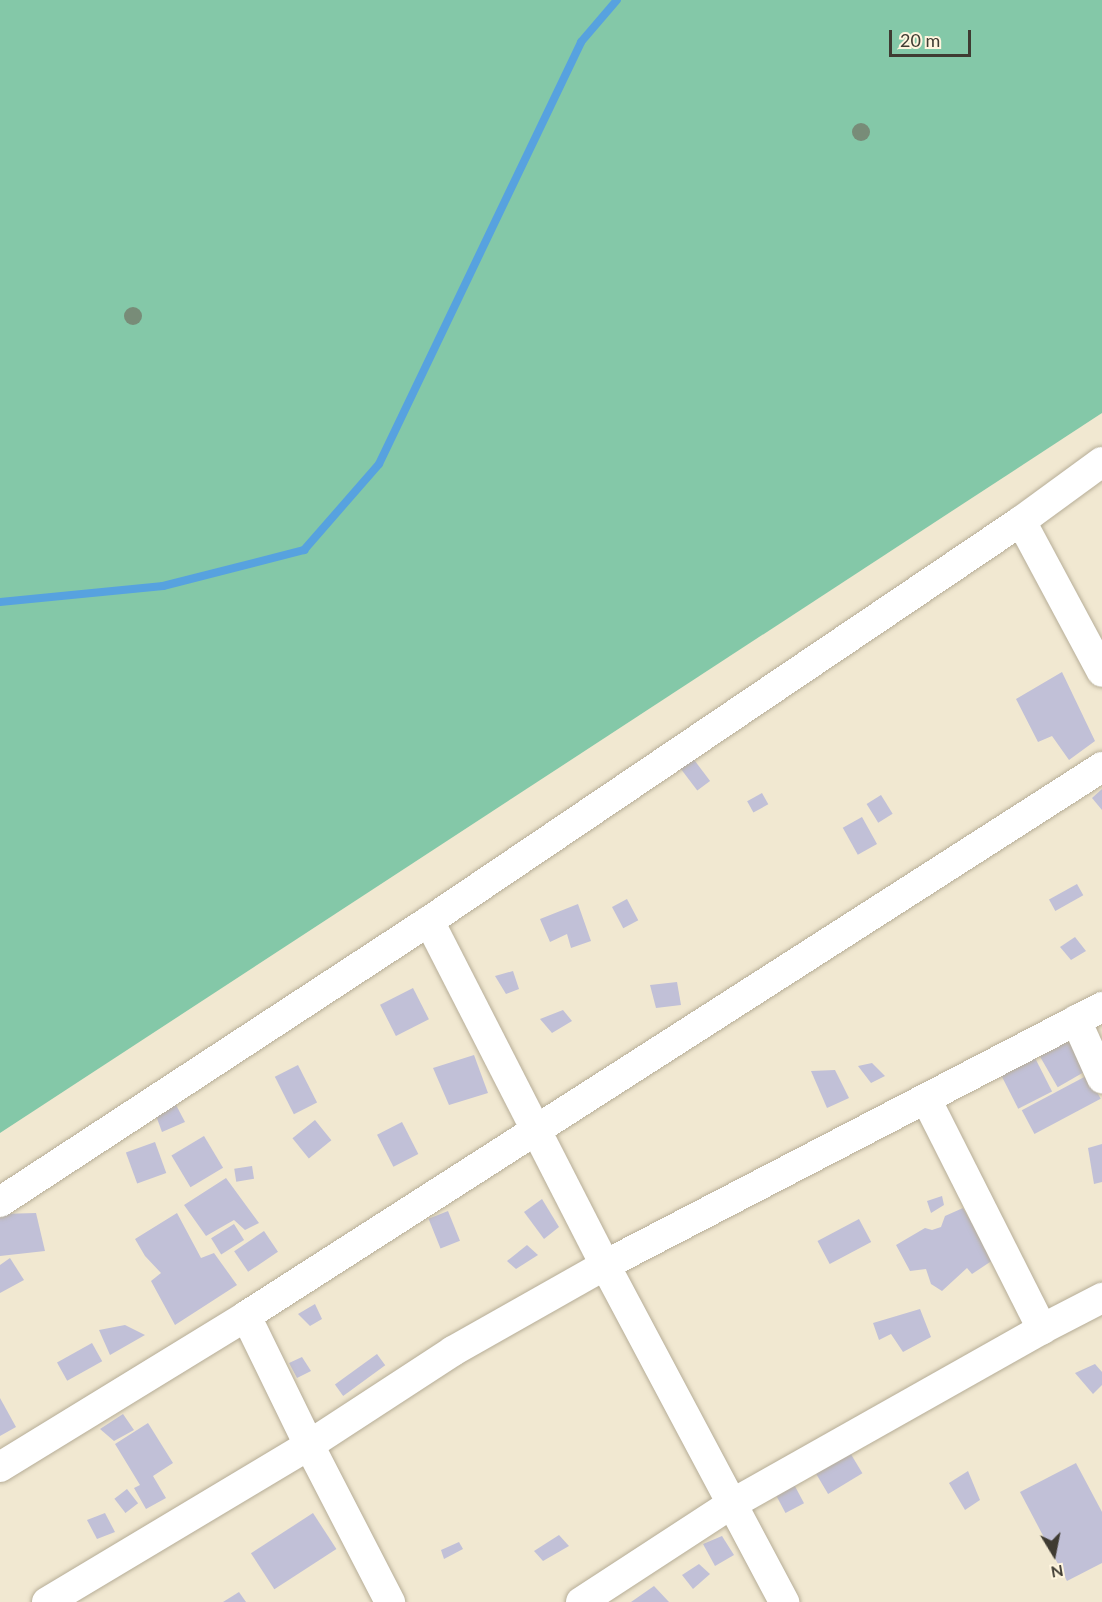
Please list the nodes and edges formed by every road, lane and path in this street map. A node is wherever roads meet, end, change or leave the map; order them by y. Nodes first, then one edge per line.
1 (1102, 462) edge
2 (1021, 521) junction
3 (1102, 672) edge
4 (1102, 767) edge
5 (429, 921) junction
6 (1089, 1013) edge
7 (1102, 1078) edge
8 (926, 1099) junction
9 (538, 1130) junction
10 (0, 1202) edge
11 (605, 1265) junction
12 (1102, 1298) edge
13 (246, 1316) junction
14 (1042, 1329) junction
15 (309, 1445) junction
16 (0, 1467) edge
17 (730, 1505) junction
18 (47, 1602) edge
19 (390, 1602) edge
20 (581, 1602) edge
21 (784, 1602) edge

1 - 2 street
2 - 3 street
2 - 5 street
4 - 9 street
5 - 9 street
5 - 10 street
6 - 7 street
6 - 8 street
8 - 11 street
8 - 14 street
9 - 11 street
9 - 13 street
11 - 15 street
11 - 17 street
12 - 14 street
13 - 15 street
13 - 16 street
14 - 17 street
15 - 18 street
15 - 19 street
17 - 20 street
17 - 21 street

